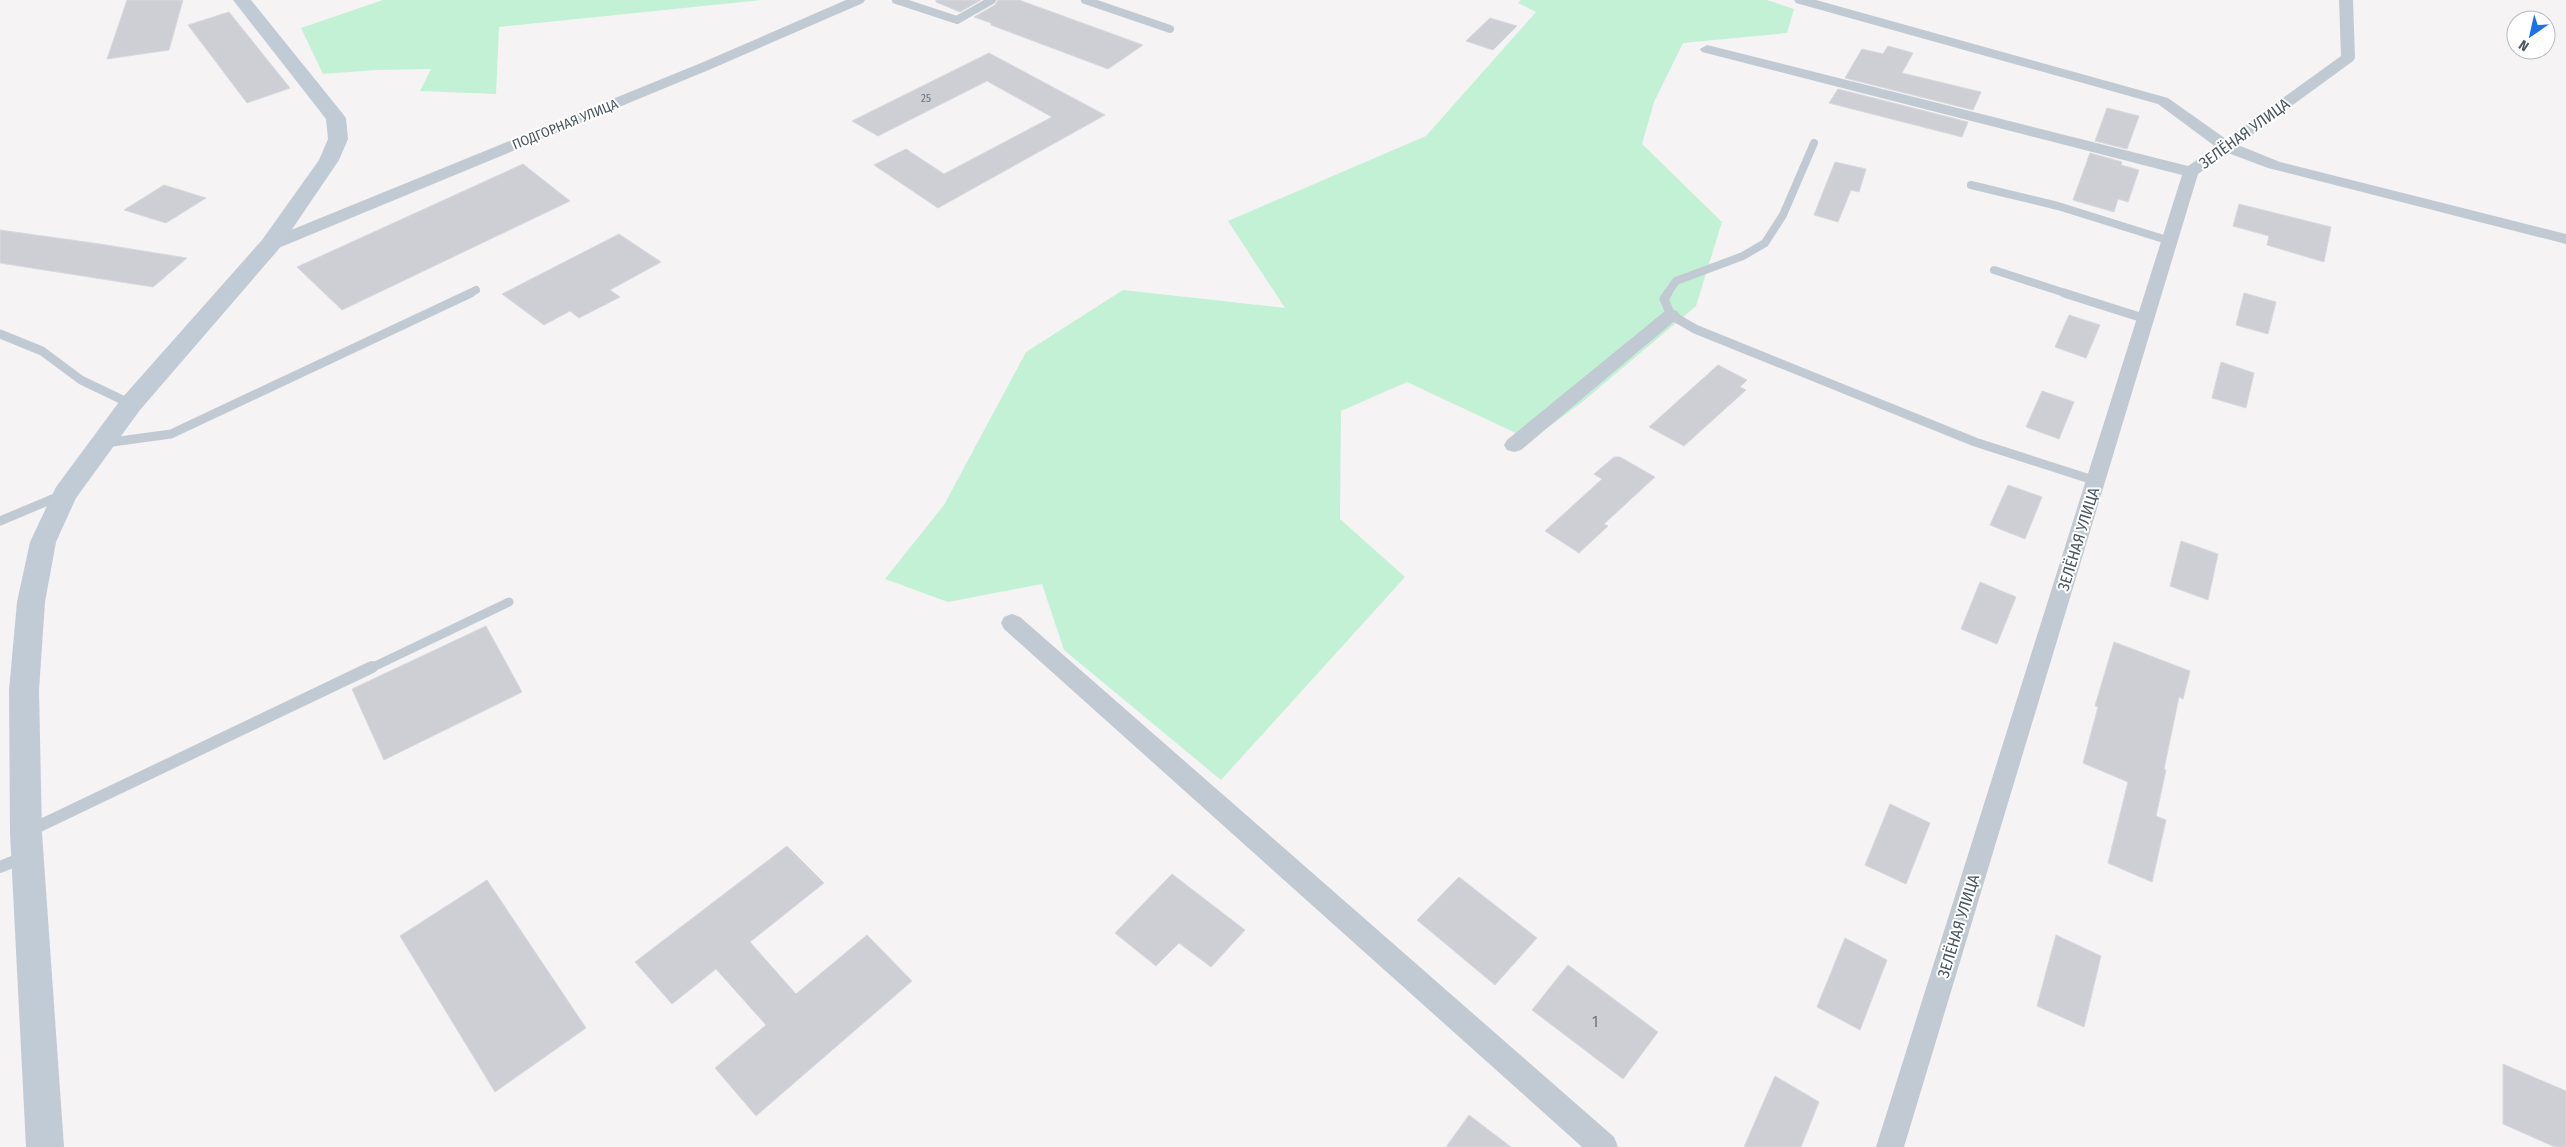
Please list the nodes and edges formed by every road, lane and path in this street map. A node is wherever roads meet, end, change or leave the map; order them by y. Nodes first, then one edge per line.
1 (242, 0) edge
2 (858, 0) edge
3 (896, 0) edge
4 (992, 0) edge
5 (1085, 0) edge
6 (1801, 0) edge
7 (2346, 0) edge
8 (1848, 6) edge
9 (1170, 29) dead end
10 (1707, 49) dead end
11 (1814, 143) dead end
12 (2225, 146) junction
13 (2191, 172) junction
14 (1971, 185) dead end
15 (2566, 239) edge
16 (2170, 241) junction
17 (270, 245) junction
18 (1994, 270) dead end
19 (476, 290) dead end
20 (1671, 315) junction
21 (2146, 319) junction
22 (0, 334) edge
23 (131, 404) junction
24 (102, 443) junction
25 (1514, 445) dead end
26 (2096, 481) junction
27 (65, 494) junction
28 (0, 521) edge
29 (509, 602) dead end
30 (1012, 623) dead end
31 (26, 845) junction
32 (0, 868) edge
33 (45, 1147) edge
34 (1604, 1147) edge
35 (1890, 1147) edge

1 - 17 main road
2 - 17 street, ПОДГОРНАЯ УЛИЦА
3 - 4 lane
5 - 9 lane
6 - 8 street
7 - 12 street, ЗЕЛЁНАЯ УЛИЦА
8 - 12 street
10 - 13 street
11 - 20 lane
12 - 13 street, ЗЕЛЁНАЯ УЛИЦА
12 - 15 street
13 - 16 street, ЗЕЛЁНАЯ УЛИЦА
14 - 16 lane
16 - 21 street, ЗЕЛЁНАЯ УЛИЦА
17 - 23 main road
18 - 21 lane
19 - 24 lane
20 - 25 street
20 - 26 lane
21 - 26 street, ЗЕЛЁНАЯ УЛИЦА
22 - 23 lane
23 - 24 main road
24 - 27 main road
26 - 35 street, ЗЕЛЁНАЯ УЛИЦА
27 - 28 lane
27 - 31 main road
29 - 31 lane
30 - 34 street
31 - 32 lane
31 - 33 main road

